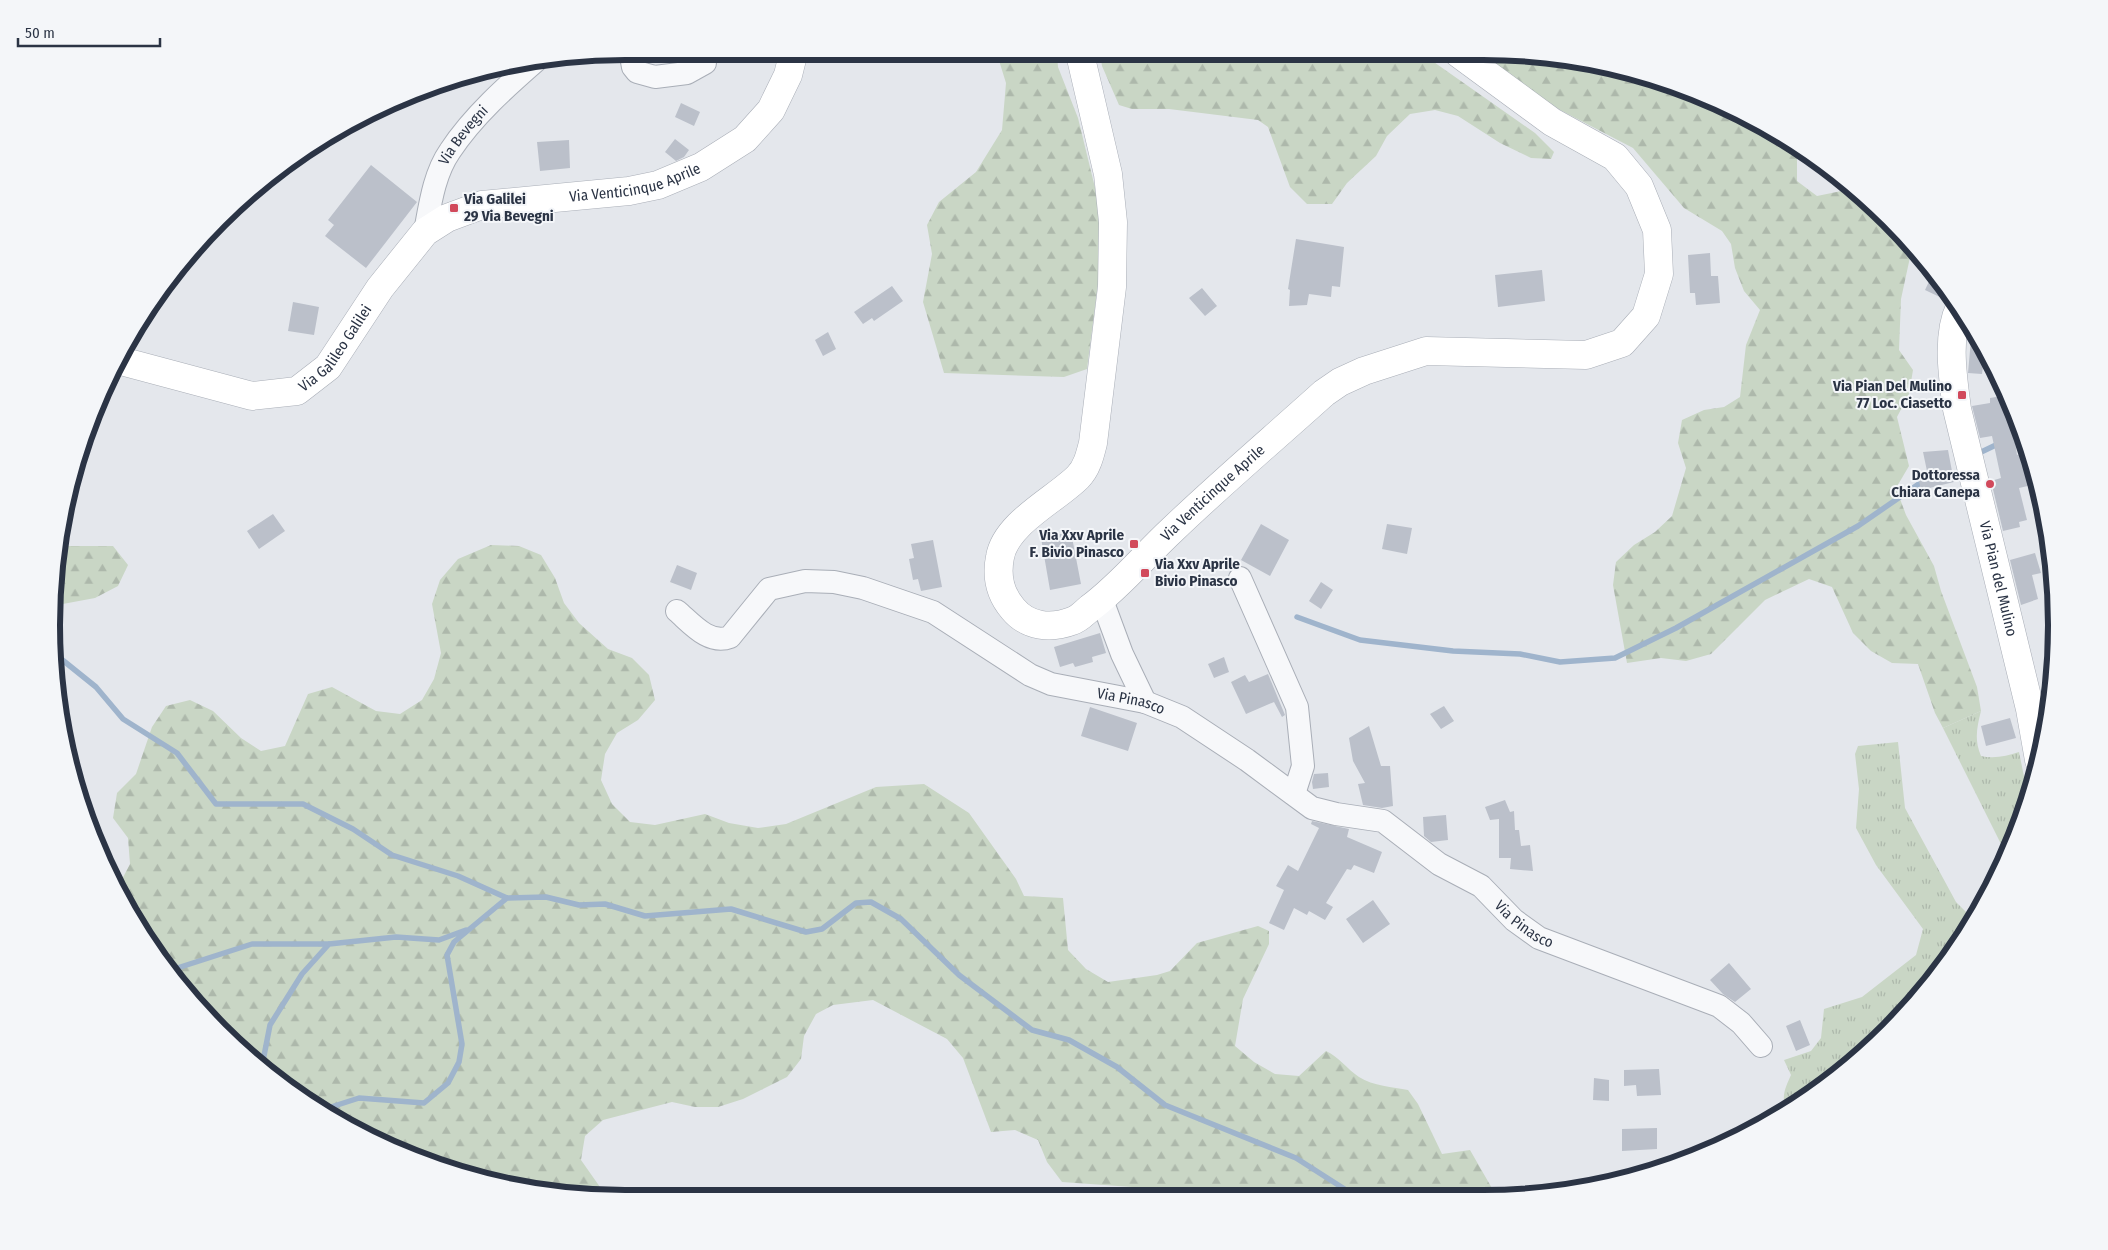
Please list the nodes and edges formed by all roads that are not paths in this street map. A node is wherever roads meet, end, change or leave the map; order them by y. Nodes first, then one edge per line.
1 (632, 60) edge
2 (792, 60) edge
3 (1081, 60) edge
4 (1468, 60) edge
5 (705, 63) dead end
6 (528, 69) edge
7 (425, 232) junction
8 (1957, 317) edge
9 (125, 362) edge
10 (1240, 578) dead end
11 (1102, 600) junction
12 (677, 611) dead end
13 (1145, 702) junction
14 (2036, 741) edge
15 (1294, 794) junction
16 (1761, 1046) dead end

1 - 5 street
2 - 7 main road, Via Venticinque Aprile
3 - 11 main road, Via Venticinque Aprile
4 - 11 main road, Via Venticinque Aprile
6 - 7 street, Via Bevegni
7 - 9 main road, Via Galileo Galilei
8 - 14 main road, Via Pian del Mulino
10 - 15 street
11 - 13 street
12 - 13 street, Via Pinasco
13 - 15 street, Via Pinasco
15 - 16 street, Via Pinasco

